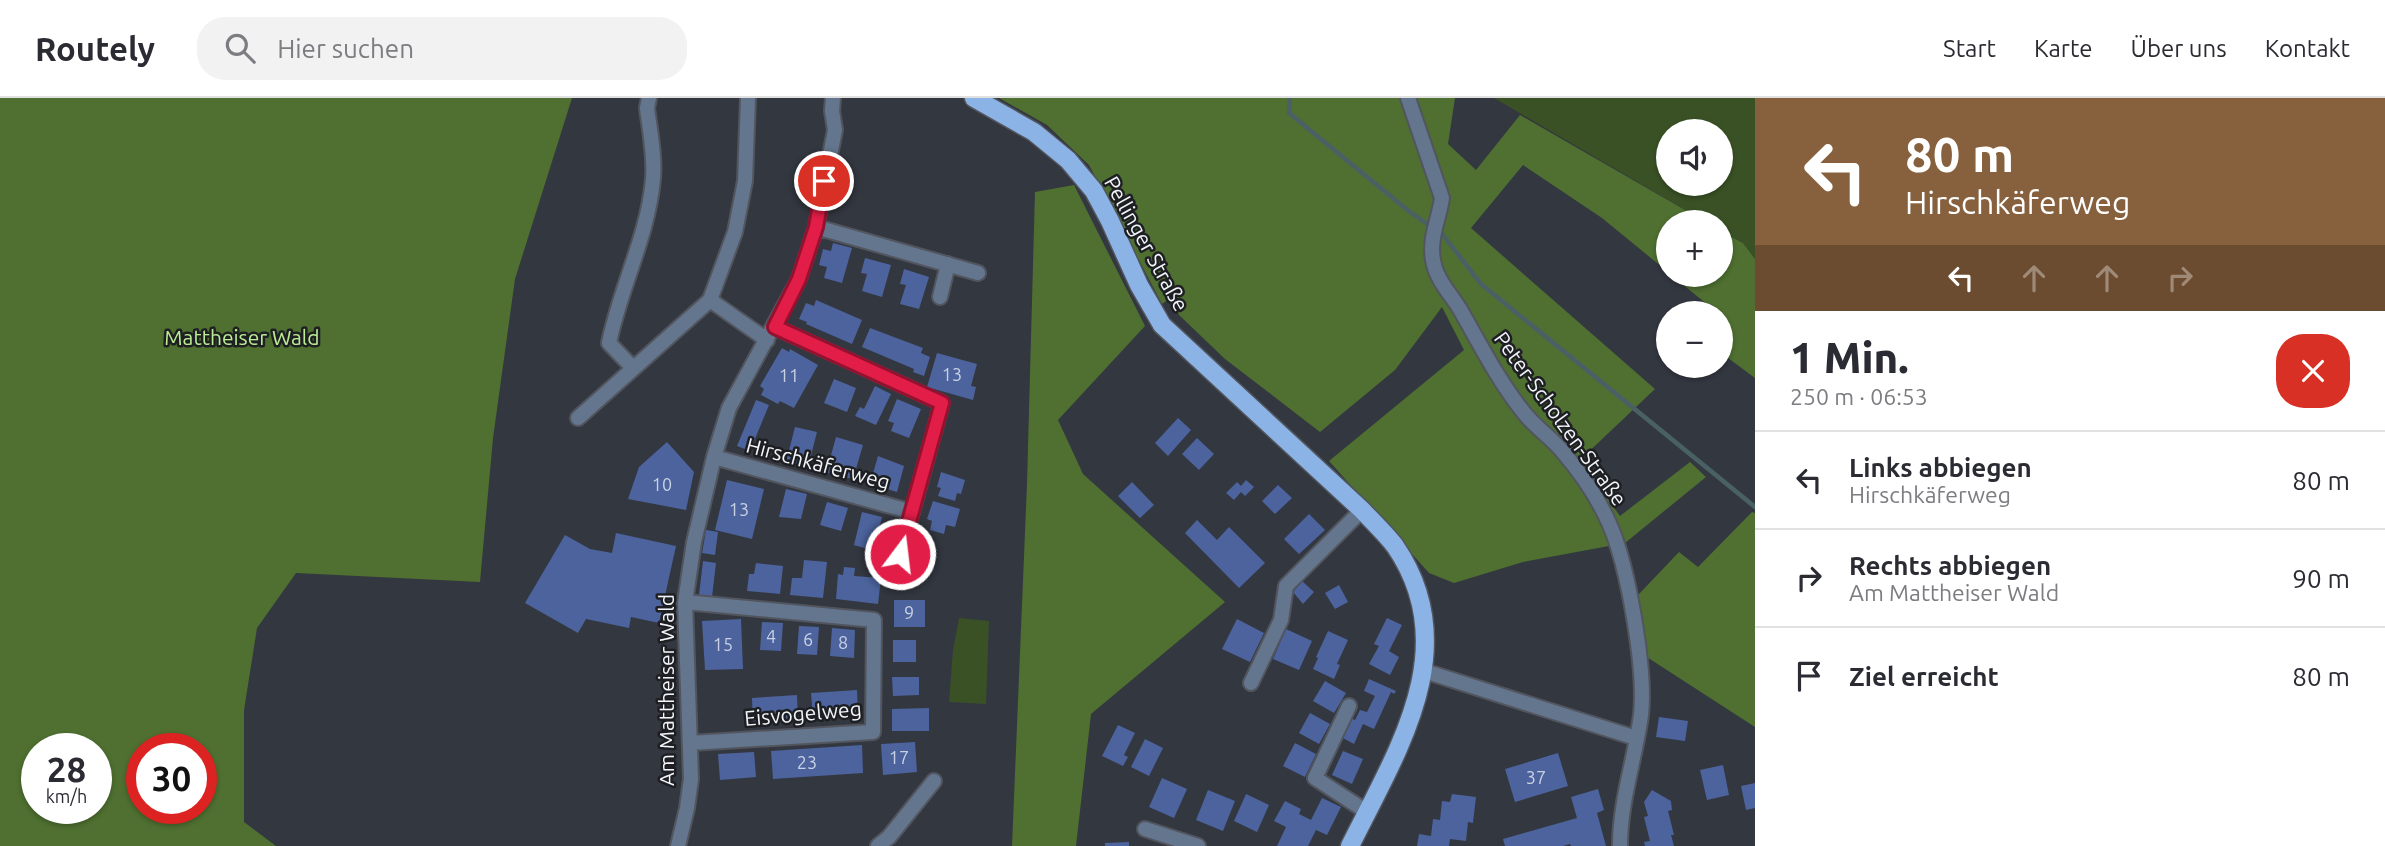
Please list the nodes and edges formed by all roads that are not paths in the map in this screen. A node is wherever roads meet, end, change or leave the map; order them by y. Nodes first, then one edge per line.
1 (649, 98) edge
2 (748, 98) edge
3 (833, 98) edge
4 (974, 98) edge
5 (1408, 98) edge
6 (816, 227) junction
7 (948, 264) junction
8 (978, 272) dead end
9 (940, 297) dead end
10 (710, 300) junction
11 (771, 334) junction
12 (633, 368) junction
13 (578, 418) dead end
14 (713, 457) junction
15 (1362, 510) junction
16 (912, 512) junction
17 (900, 554) dead end
18 (685, 602) junction
19 (1424, 671) junction
20 (1251, 682) dead end
21 (1349, 706) dead end
22 (1636, 738) junction
23 (690, 743) junction
24 (934, 780) dead end
25 (1367, 812) junction
26 (1144, 829) dead end
27 (678, 846) edge
28 (878, 846) edge
29 (1198, 846) edge
30 (1350, 846) edge
31 (1619, 846) edge

1 - 12 street
2 - 10 street
3 - 6 street, Am Mattheiser Wald
4 - 15 main road, Pellinger Straße
5 - 22 street, Peter-Scholzen-Straße
6 - 7 street
6 - 11 street, Am Mattheiser Wald
7 - 8 street
7 - 9 street
10 - 11 street
10 - 12 street
11 - 14 street, Am Mattheiser Wald
11 - 16 street, Hirschkäferweg
12 - 13 street
14 - 16 street, Hirschkäferweg
14 - 18 street, Am Mattheiser Wald
15 - 19 main road, Pellinger Straße
15 - 20 street
16 - 17 street, Hirschkäferweg
18 - 23 street, Am Mattheiser Wald
18 - 23 street, Eisvogelweg
19 - 22 street
19 - 25 main road, Pellinger Straße
21 - 25 street
22 - 31 street, Peter-Scholzen-Straße
23 - 27 street, Am Mattheiser Wald
24 - 28 street
25 - 30 main road, Pellinger Straße
26 - 29 street

